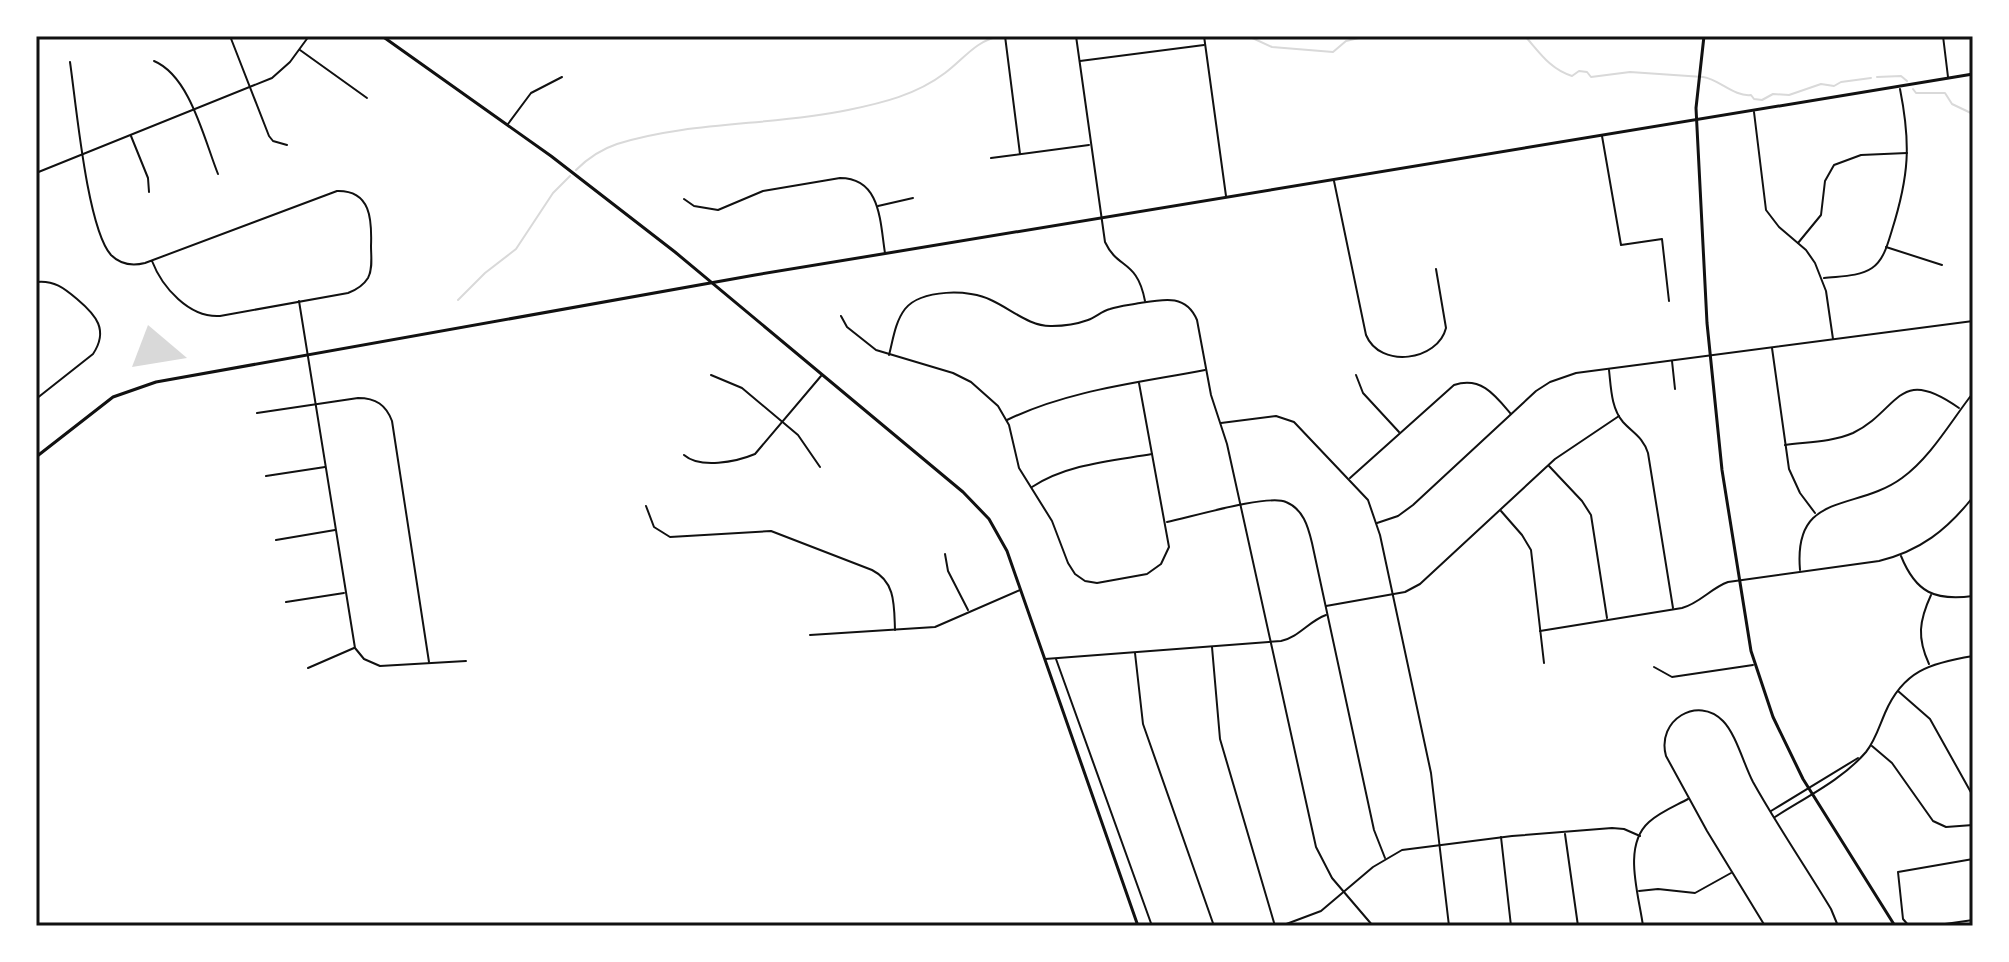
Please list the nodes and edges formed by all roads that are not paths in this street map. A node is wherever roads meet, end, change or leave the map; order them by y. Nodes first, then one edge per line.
1 (230, 36) edge
2 (309, 36) edge
3 (382, 36) edge
4 (1005, 36) edge
5 (1076, 36) edge
6 (1204, 36) edge
7 (1704, 36) edge
8 (1943, 36) edge
9 (1205, 45) junction
10 (299, 49) junction
11 (154, 61) dead end
12 (1079, 61) junction
13 (70, 62) dead end
14 (1973, 74) edge
15 (562, 77) dead end
16 (1948, 79) junction
17 (1900, 87) junction
18 (251, 88) junction
19 (367, 98) dead end
20 (193, 111) junction
21 (1754, 112) junction
22 (1697, 119) junction
23 (507, 125) junction
24 (131, 135) junction
25 (1602, 135) junction
26 (1091, 144) junction
27 (287, 145) dead end
28 (1908, 153) junction
29 (84, 154) junction
30 (1020, 154) junction
31 (991, 158) dead end
32 (36, 173) edge
33 (218, 174) dead end
34 (1334, 180) junction
35 (149, 192) dead end
36 (1227, 197) junction
37 (913, 198) dead end
38 (684, 199) dead end
39 (877, 206) junction
40 (1101, 218) junction
41 (1798, 243) junction
42 (1886, 247) junction
43 (885, 254) junction
44 (152, 261) junction
45 (1942, 265) dead end
46 (1436, 269) dead end
47 (1823, 278) junction
48 (36, 282) edge
49 (713, 283) junction
50 (299, 301) junction
51 (1669, 301) dead end
52 (1145, 302) junction
53 (841, 316) dead end
54 (1973, 321) edge
55 (1833, 339) junction
56 (1772, 348) junction
57 (309, 354) junction
58 (889, 355) junction
59 (1710, 356) junction
60 (1672, 360) junction
61 (1609, 368) junction
62 (1207, 370) junction
63 (711, 375) dead end
64 (822, 375) junction
65 (1356, 375) dead end
66 (1139, 383) junction
67 (1675, 389) dead end
68 (1973, 393) edge
69 (36, 399) edge
70 (317, 404) junction
71 (1960, 409) junction
72 (257, 413) dead end
73 (1511, 414) junction
74 (1619, 416) junction
75 (1007, 420) junction
76 (783, 423) junction
77 (1221, 423) junction
78 (1400, 433) junction
79 (1785, 445) junction
80 (1153, 453) junction
81 (684, 455) dead end
82 (36, 457) edge
83 (1548, 465) junction
84 (326, 467) junction
85 (820, 467) dead end
86 (266, 476) dead end
87 (1349, 479) junction
88 (1032, 488) junction
89 (1973, 497) edge
90 (646, 506) dead end
91 (1240, 506) junction
92 (1500, 510) junction
93 (1816, 514) junction
94 (1166, 522) junction
95 (1377, 523) junction
96 (336, 530) junction
97 (276, 540) dead end
98 (945, 554) dead end
99 (1901, 555) junction
100 (1800, 571) junction
101 (1739, 580) junction
102 (1021, 589) junction
103 (345, 593) junction
104 (1392, 594) junction
105 (1931, 594) junction
106 (1973, 596) edge
107 (286, 602) dead end
108 (1325, 606) junction
109 (1674, 610) junction
110 (969, 611) junction
111 (1327, 615) junction
112 (1607, 620) junction
113 (895, 630) junction
114 (1540, 631) junction
115 (810, 635) dead end
116 (1270, 642) junction
117 (1212, 647) junction
118 (355, 648) junction
119 (1135, 653) junction
120 (1972, 656) edge
121 (1056, 658) junction
122 (1045, 659) junction
123 (466, 661) dead end
124 (429, 663) junction
125 (1544, 663) dead end
126 (1754, 664) junction
127 (1929, 665) junction
128 (1654, 667) dead end
129 (1973, 667) edge
130 (308, 668) dead end
131 (1897, 690) junction
132 (1871, 745) junction
133 (1861, 757) junction
134 (1809, 788) junction
135 (1812, 793) junction
136 (1973, 796) edge
137 (1689, 799) junction
138 (1109, 806) junction
139 (1099, 810) junction
140 (1770, 811) junction
141 (1774, 817) junction
142 (1973, 825) edge
143 (1565, 833) junction
144 (1640, 836) junction
145 (1501, 837) junction
146 (1439, 844) junction
147 (1385, 858) junction
148 (1973, 859) edge
149 (1732, 873) junction
150 (1638, 891) junction
151 (1344, 892) junction
152 (1973, 920) edge
153 (1138, 926) edge
154 (1152, 926) edge
155 (1214, 926) edge
156 (1275, 926) edge
157 (1281, 926) edge
158 (1373, 926) edge
159 (1449, 926) edge
160 (1511, 926) edge
161 (1578, 926) edge
162 (1643, 926) edge
163 (1765, 926) edge
164 (1838, 926) edge
165 (1895, 926) edge
166 (1909, 926) edge
167 (1931, 926) edge

1 - 18 street
2 - 10 street
3 - 23 street
4 - 30 street
5 - 12 street
6 - 9 street
7 - 22 street
8 - 16 street
9 - 12 street
9 - 36 street
10 - 18 street
10 - 19 street
11 - 20 street
12 - 26 street
13 - 29 street
14 - 16 street
15 - 23 street
16 - 17 street
17 - 21 street
17 - 28 street
18 - 20 street
18 - 27 street
20 - 24 street
20 - 33 street
21 - 22 street
21 - 41 street
22 - 25 street
22 - 59 street
23 - 49 street
24 - 29 street
24 - 35 street
25 - 34 street
25 - 51 street
26 - 30 street
26 - 40 street
28 - 41 street
28 - 42 street
29 - 32 street
29 - 44 street
30 - 31 street
34 - 36 street
34 - 46 street
36 - 40 street
37 - 39 street
38 - 39 street
39 - 43 street
40 - 43 street
40 - 52 street
41 - 47 street
42 - 45 street
42 - 47 street
43 - 49 street
44 - 50 street
44 - 50 street
47 - 55 street
48 - 69 street
49 - 57 street
49 - 64 street
50 - 57 street
52 - 58 street
52 - 62 street
53 - 58 street
54 - 55 street
55 - 56 street
56 - 59 street
56 - 79 street
57 - 70 street
57 - 82 street
58 - 75 street
59 - 60 street
59 - 101 street
60 - 61 street
60 - 67 street
61 - 73 street
61 - 74 street
62 - 66 street
62 - 77 street
63 - 76 street
64 - 76 street
64 - 102 street
65 - 78 street
66 - 75 street
66 - 80 street
68 - 71 street
70 - 72 street
70 - 84 street
70 - 124 street
71 - 79 street
71 - 93 street
73 - 78 street
73 - 95 street
74 - 83 street
74 - 109 street
75 - 88 street
76 - 81 street
76 - 85 street
77 - 87 street
77 - 91 street
78 - 87 street
79 - 93 street
80 - 88 street
80 - 94 street
83 - 92 street
83 - 112 street
84 - 86 street
84 - 96 street
87 - 95 street
88 - 94 street
89 - 99 street
90 - 113 street
91 - 94 street
91 - 108 street
91 - 116 street
92 - 104 street
92 - 114 street
93 - 100 street
95 - 104 street
96 - 97 street
96 - 103 street
98 - 110 street
99 - 100 street
99 - 105 street
100 - 101 street
101 - 109 street
101 - 126 street
102 - 110 street
102 - 122 street
103 - 107 street
103 - 118 street
104 - 108 street
104 - 146 street
105 - 106 street
105 - 127 street
108 - 111 street
109 - 112 street
110 - 113 street
111 - 116 street
111 - 147 street
112 - 114 street
113 - 115 street
114 - 125 street
116 - 117 street
116 - 151 street
117 - 119 street
117 - 156 street
118 - 124 street
118 - 130 street
119 - 121 street
119 - 155 street
120 - 127 street
120 - 129 street
121 - 122 street
121 - 138 street
122 - 139 street
123 - 124 street
126 - 128 street
126 - 134 street
127 - 131 street
131 - 132 street
131 - 136 street
132 - 133 street
132 - 142 street
133 - 134 street
133 - 135 street
134 - 135 street
134 - 140 street
135 - 141 street
135 - 165 street
137 - 140 street
137 - 144 street
137 - 149 street
138 - 139 street
138 - 154 street
139 - 153 street
140 - 141 street
141 - 164 street
143 - 144 street
143 - 145 street
143 - 161 street
144 - 150 street
145 - 146 street
145 - 160 street
146 - 147 street
146 - 159 street
147 - 151 street
148 - 166 street
149 - 150 street
149 - 163 street
150 - 162 street
151 - 157 street
151 - 158 street
152 - 167 street

